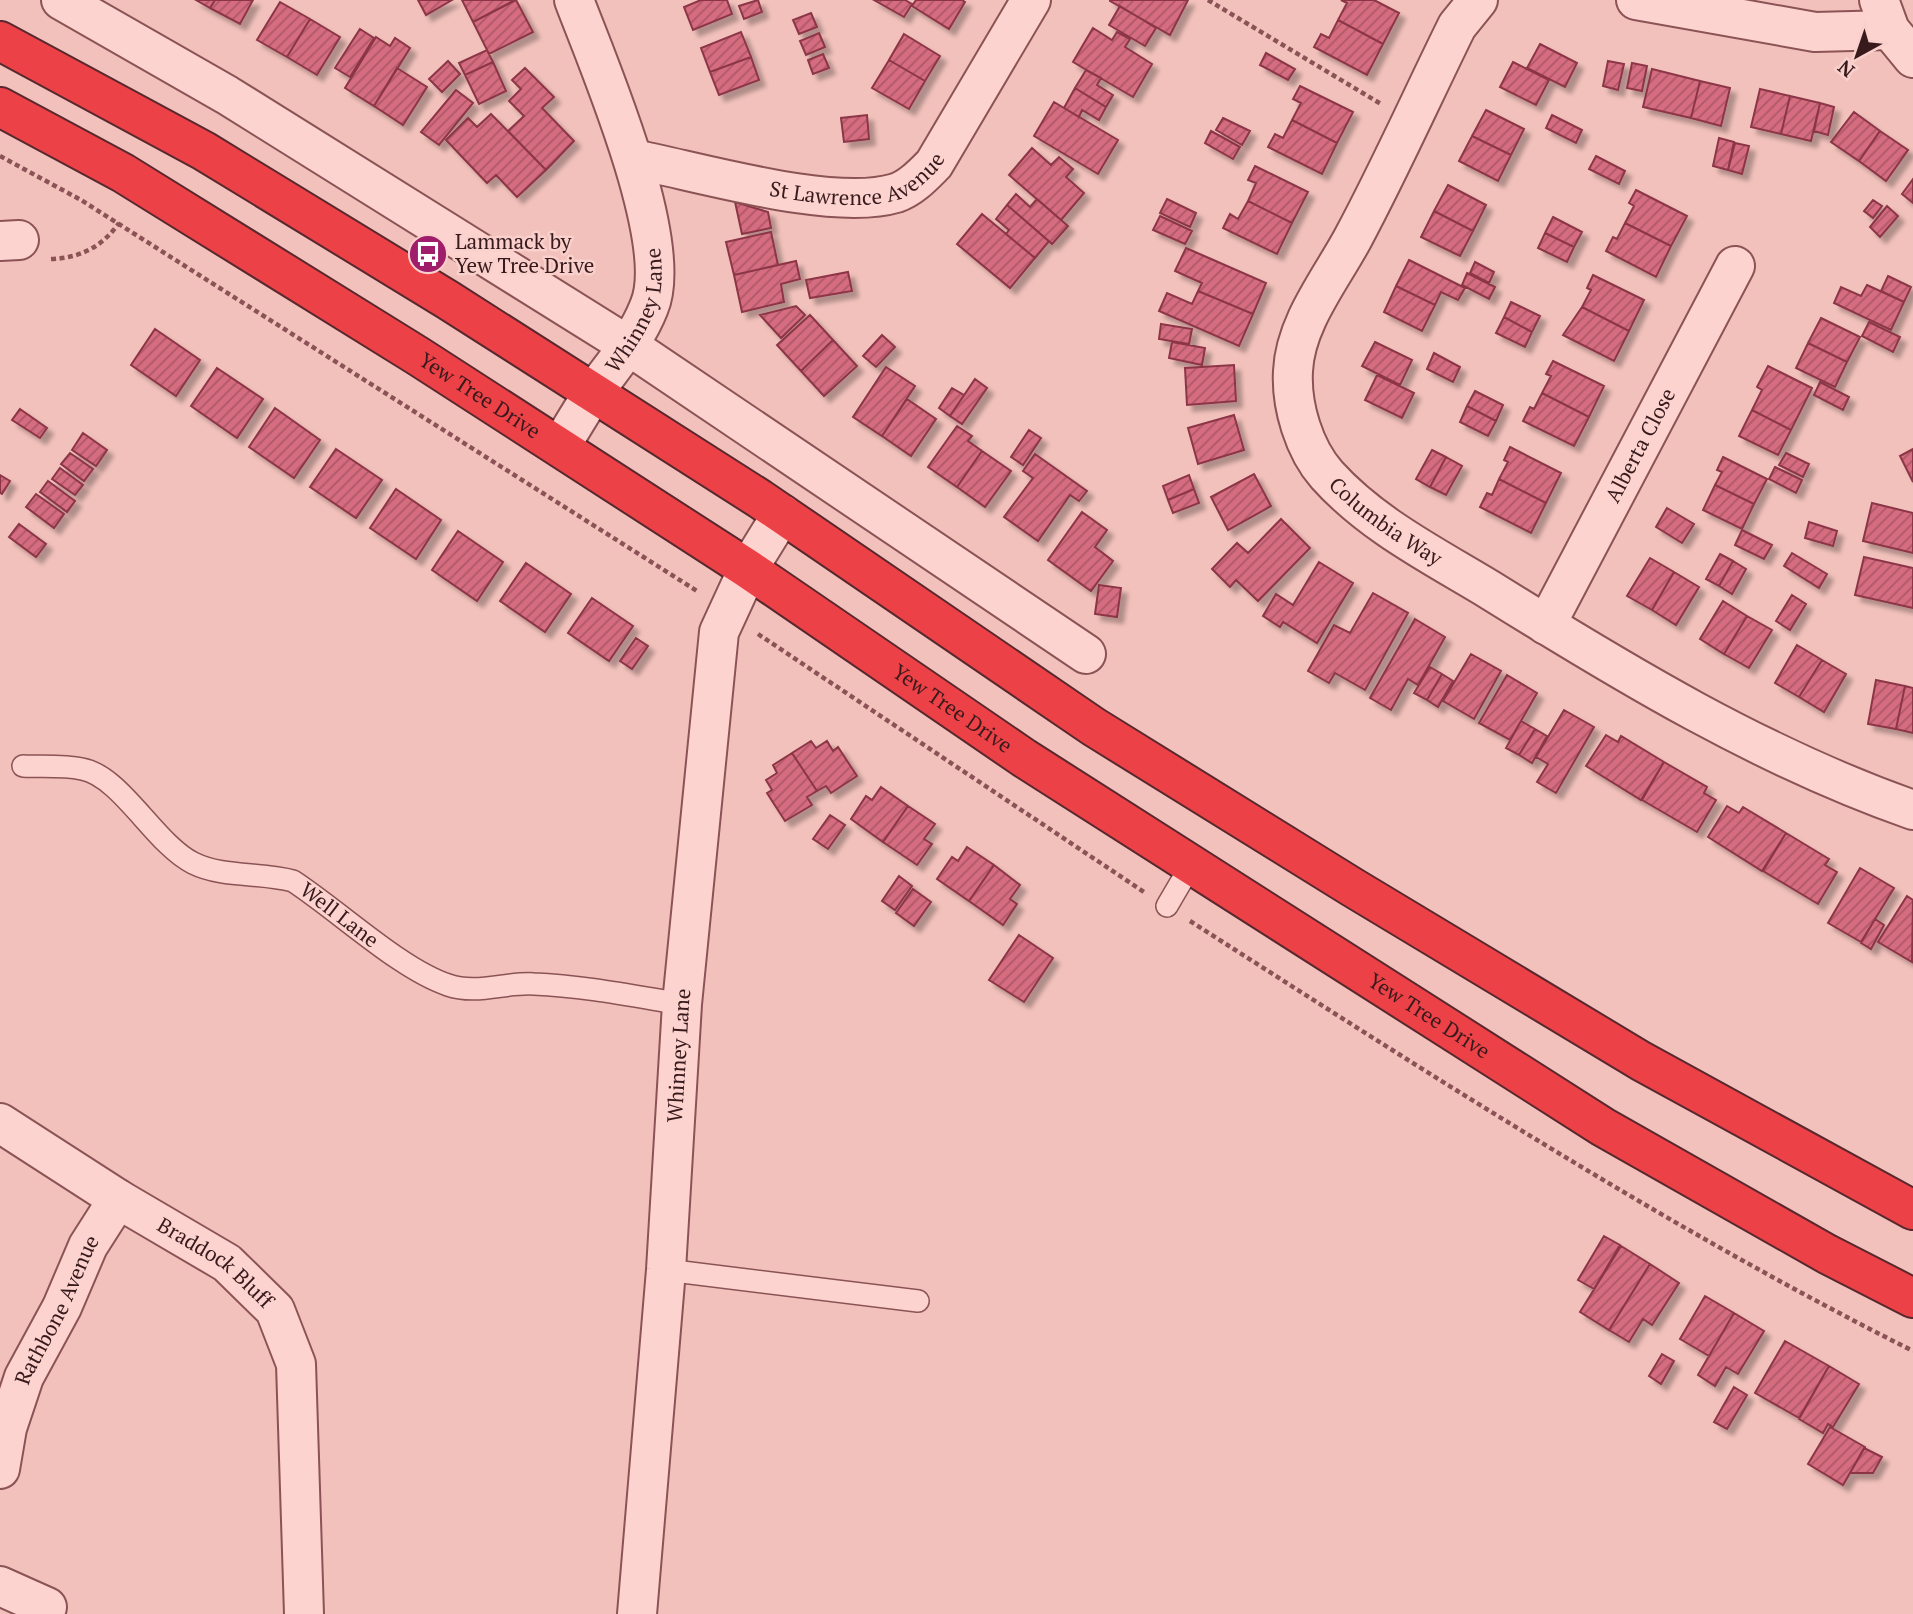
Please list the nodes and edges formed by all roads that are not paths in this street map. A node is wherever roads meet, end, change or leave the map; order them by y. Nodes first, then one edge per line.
1 (61, 0) edge
2 (574, 0) edge
3 (1031, 0) edge
4 (1478, 0) edge
5 (1636, 0) edge
6 (1894, 29) edge
7 (0, 41) edge
8 (0, 107) edge
9 (633, 159) junction
10 (1735, 266) dead end
11 (629, 346) junction
12 (594, 393) junction
13 (560, 447) junction
14 (782, 514) junction
15 (748, 569) junction
16 (1546, 625) junction
17 (1086, 654) dead end
18 (23, 766) dead end
19 (1913, 810) edge
20 (1191, 865) junction
21 (1167, 906) road end
22 (682, 1004) junction
23 (0, 1123) edge
24 (118, 1199) junction
25 (1913, 1210) edge
26 (666, 1270) junction
27 (1911, 1291) edge
28 (918, 1301) dead end
29 (0, 1469) edge
30 (0, 1586) edge
31 (47, 1607) dead end
32 (304, 1614) edge
33 (637, 1614) edge

1 - 11 street
2 - 9 street, Whinney Lane
3 - 9 street, St Lawrence Avenue
4 - 16 street, Columbia Way
5 - 6 street
7 - 12 highway
8 - 13 highway, Yew Tree Drive
9 - 11 street, Whinney Lane
10 - 16 street, Alberta Close
11 - 12 street, Whinney Lane
11 - 17 street
12 - 13 street, Whinney Lane
12 - 14 highway
13 - 15 highway, Yew Tree Drive
14 - 15 street, Whinney Lane
14 - 25 highway
15 - 20 highway, Yew Tree Drive
15 - 22 street, Whinney Lane
16 - 19 street, Columbia Way
18 - 22 lane, Well Lane
20 - 21 lane
20 - 27 highway, Yew Tree Drive
22 - 26 street, Whinney Lane
23 - 24 street, Braddock Bluff
24 - 29 street, Rathbone Avenue
24 - 32 street, Braddock Bluff
26 - 28 lane
26 - 33 street, Whinney Lane
30 - 31 street

